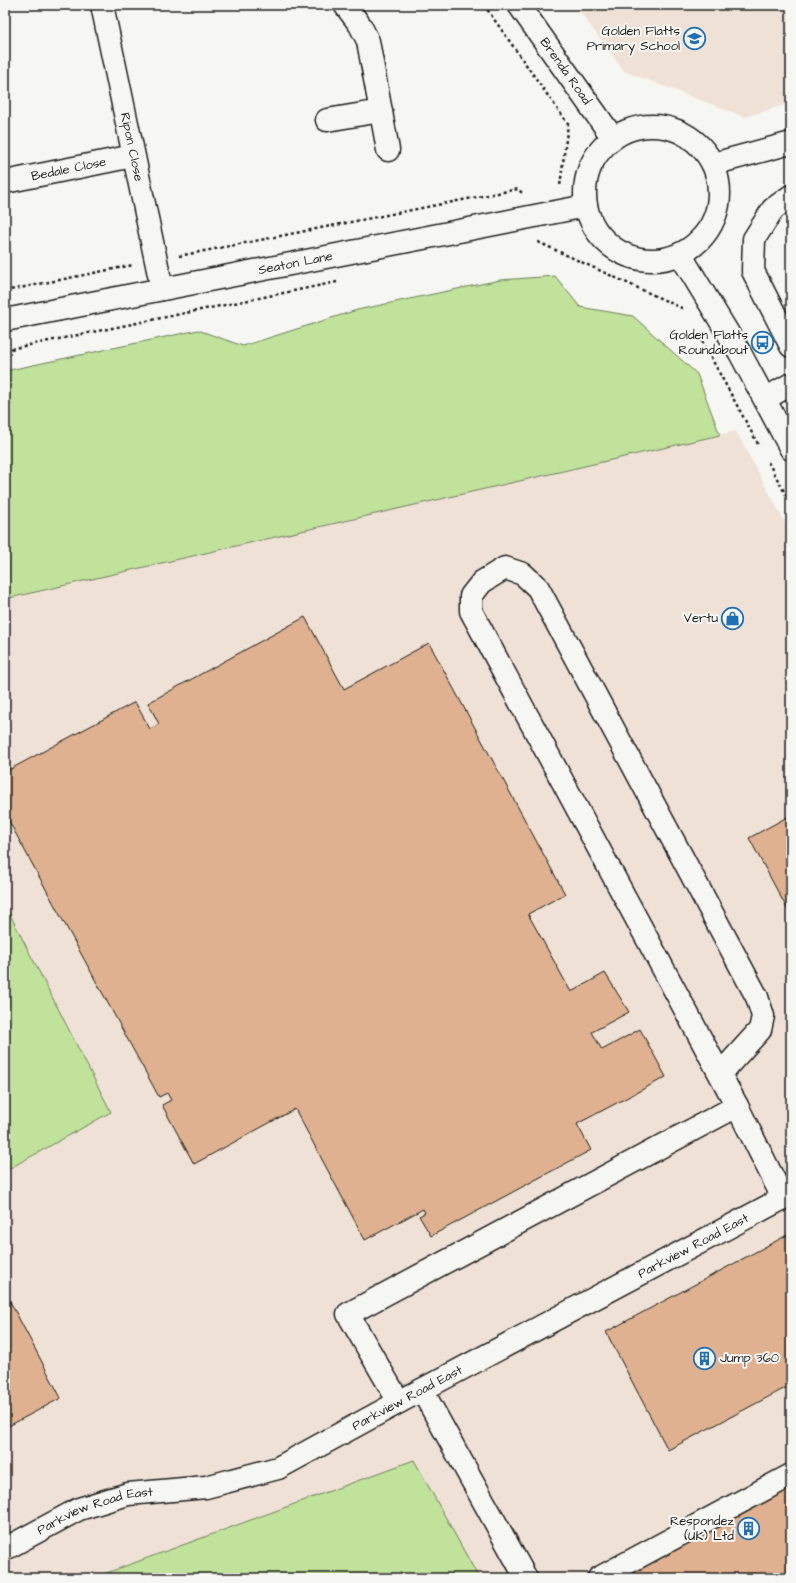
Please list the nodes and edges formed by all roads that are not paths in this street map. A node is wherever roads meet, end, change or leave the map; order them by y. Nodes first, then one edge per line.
1 (102, 5) edge
2 (345, 5) edge
3 (519, 5) edge
4 (381, 111) junction
5 (327, 120) dead end
6 (613, 138) junction
7 (791, 143) edge
8 (388, 150) dead end
9 (133, 156) junction
10 (712, 164) junction
11 (5, 182) edge
12 (791, 196) edge
13 (586, 206) junction
14 (680, 254) junction
15 (162, 289) junction
16 (5, 320) edge
17 (791, 346) edge
18 (791, 384) edge
19 (765, 399) junction
20 (791, 449) edge
21 (720, 1074) junction
22 (737, 1106) junction
23 (787, 1196) edge
24 (422, 1390) junction
25 (399, 1402) junction
26 (791, 1475) edge
27 (5, 1549) edge
28 (526, 1578) edge
29 (598, 1578) edge

1 - 9 street, Ripon Close
2 - 4 street
3 - 6 street, Brenda Road
4 - 5 street
4 - 8 street
6 - 10 street
6 - 13 street
7 - 10 street
9 - 11 street, Bedale Close
9 - 15 street, Ripon Close
10 - 14 street
12 - 17 street
13 - 14 street
13 - 15 street, Seaton Lane
14 - 19 street
15 - 16 street, Seaton Lane
18 - 19 street
19 - 20 street
21 - 21 street
21 - 22 street
22 - 23 street
22 - 25 street
23 - 24 street, Parkview Road East
24 - 25 street, Parkview Road East
24 - 28 street
25 - 27 street, Parkview Road East
26 - 29 street

